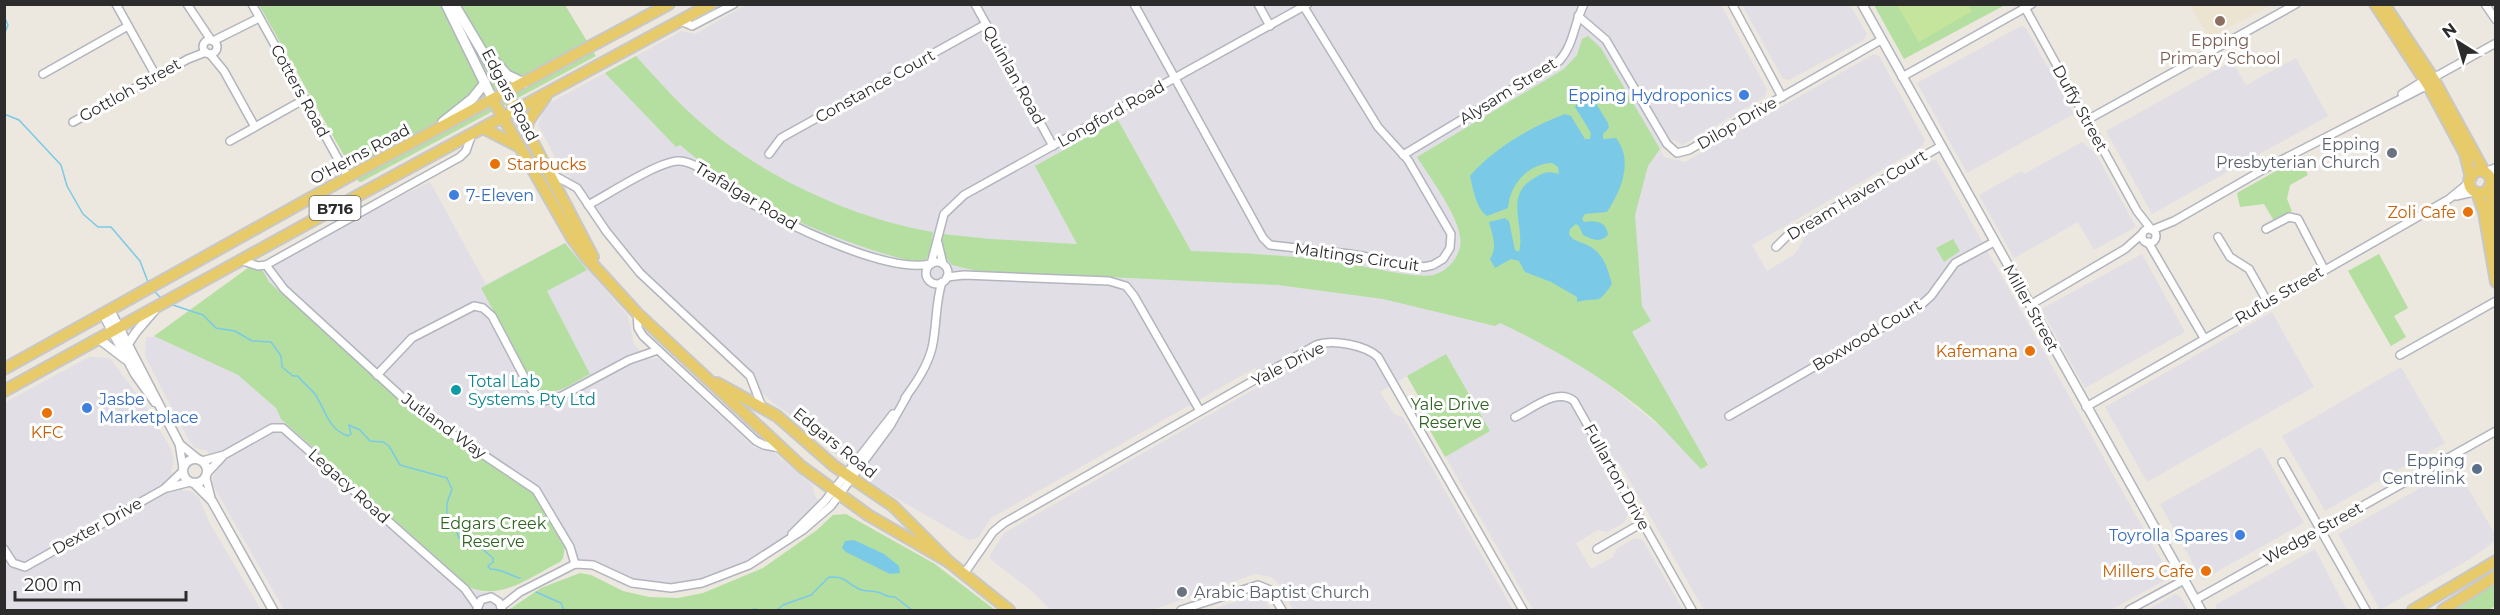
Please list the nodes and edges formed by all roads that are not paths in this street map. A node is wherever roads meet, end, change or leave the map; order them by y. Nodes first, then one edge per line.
1 (116, 4) edge
2 (187, 4) edge
3 (252, 4) edge
4 (446, 4) edge
5 (454, 4) edge
6 (669, 4) edge
7 (711, 4) edge
8 (734, 4) edge
9 (975, 4) edge
10 (1134, 4) edge
11 (1258, 4) edge
12 (1584, 4) edge
13 (1731, 4) edge
14 (1862, 4) edge
15 (2296, 4) edge
16 (2375, 4) edge
17 (2384, 4) edge
18 (2485, 4) edge
19 (1306, 6) edge
20 (2027, 6) edge
21 (1578, 16) junction
22 (259, 18) junction
23 (2496, 20) edge
24 (681, 21) junction
25 (986, 24) junction
26 (128, 26) junction
27 (1270, 26) junction
28 (1881, 40) junction
29 (476, 41) junction
30 (2496, 43) edge
31 (210, 47) junction
32 (43, 74) dead end
33 (156, 76) junction
34 (1902, 77) junction
35 (1175, 78) junction
36 (2428, 81) junction
37 (485, 83) junction
38 (524, 83) junction
39 (507, 93) junction
40 (548, 93) junction
41 (1782, 97) junction
42 (305, 99) junction
43 (493, 100) junction
44 (516, 110) junction
45 (503, 117) junction
46 (2087, 120) junction
47 (73, 122) dead end
48 (255, 127) junction
49 (483, 128) junction
50 (526, 129) junction
51 (472, 134) junction
52 (425, 136) junction
53 (230, 141) dead end
54 (1053, 146) junction
55 (1941, 146) junction
56 (521, 148) junction
57 (769, 154) dead end
58 (1403, 155) junction
59 (550, 173) junction
60 (2490, 176) edge
61 (348, 177) junction
62 (2473, 186) junction
63 (588, 205) junction
64 (2137, 211) junction
65 (2266, 229) dead end
66 (2142, 234) junction
67 (2496, 235) edge
68 (2151, 237) junction
69 (2218, 237) dead end
70 (1994, 242) junction
71 (938, 243) junction
72 (1776, 247) dead end
73 (2125, 249) junction
74 (240, 260) junction
75 (931, 264) junction
76 (266, 265) junction
77 (945, 265) junction
78 (909, 266) junction
79 (2324, 269) junction
80 (964, 275) junction
81 (929, 279) junction
82 (944, 280) junction
83 (2496, 282) edge
84 (611, 285) junction
85 (2496, 301) edge
86 (936, 302) junction
87 (2267, 302) junction
88 (2030, 305) junction
89 (158, 306) junction
90 (106, 312) junction
91 (637, 313) junction
92 (116, 330) junction
93 (2204, 338) junction
94 (99, 339) junction
95 (646, 339) junction
96 (128, 344) junction
97 (658, 351) junction
98 (2400, 355) dead end
99 (629, 360) junction
100 (690, 363) junction
101 (130, 364) junction
102 (4, 369) edge
103 (377, 375) junction
104 (4, 391) edge
105 (762, 407) junction
106 (2088, 409) junction
107 (1200, 411) junction
108 (164, 415) junction
109 (1729, 416) dead end
110 (1515, 417) dead end
111 (2495, 431) edge
112 (179, 443) junction
113 (780, 448) junction
114 (224, 455) junction
115 (200, 460) junction
116 (2282, 462) dead end
117 (183, 469) junction
118 (207, 475) junction
119 (849, 476) junction
120 (192, 483) junction
121 (164, 489) junction
122 (836, 493) junction
123 (212, 501) junction
124 (1642, 523) junction
125 (2320, 530) junction
126 (4, 549) edge
127 (1597, 549) dead end
128 (2496, 551) edge
129 (2496, 561) edge
130 (949, 562) junction
131 (575, 564) junction
132 (964, 574) junction
133 (2496, 576) edge
134 (2184, 580) junction
135 (2462, 581) junction
136 (465, 589) junction
137 (520, 592) junction
138 (485, 598) junction
139 (497, 600) junction
140 (2195, 600) junction
141 (477, 608) edge
142 (502, 609) edge
143 (273, 610) edge
144 (1009, 610) edge
145 (1181, 610) edge
146 (1282, 610) edge
147 (1523, 610) edge
148 (1692, 610) edge
149 (2129, 610) edge
150 (2201, 610) edge
151 (2366, 610) edge
152 (2413, 610) edge
153 (2443, 610) edge

1 - 26 street
2 - 31 street
3 - 22 street, Cotters Road
4 - 37 main road, Edgars Road
5 - 29 main road, Edgars Road
6 - 38 main road, O'Herns Road / B716
7 - 24 main road, B716
8 - 24 street
9 - 25 street, Quinlan Road
10 - 35 street
11 - 27 street
12 - 21 street, Alysam Street
13 - 41 street
14 - 28 street, Miller Street
15 - 46 street
16 - 36 main road
17 - 36 main road
18 - 23 street
19 - 27 street, Longford Road
19 - 58 street, Maltings Circuit
20 - 34 street
20 - 46 street, Duffy Street
21 - 41 street, Dilop Drive
21 - 58 street, Alysam Street
22 - 31 street, Gottloh Street
22 - 42 street, Cotters Road
24 - 40 main road, B716
25 - 54 street, Quinlan Road
25 - 57 street, Constance Court
26 - 32 street
26 - 33 street
27 - 35 street, Longford Road
28 - 34 street, Miller Street
28 - 41 street, Dilop Drive
29 - 38 main road
29 - 39 main road, Edgars Road
30 - 36 street
31 - 33 street, Gottloh Street
31 - 48 street
33 - 47 street, Gottloh Street
34 - 55 street, Miller Street
35 - 54 street, Longford Road
35 - 58 street, Maltings Circuit
36 - 60 main road
36 - 62 main road
36 - 68 street
37 - 43 main road, Edgars Road
37 - 52 main road
38 - 39 main road, O'Herns Road / B716
39 - 43 main road, O'Herns Road / B716
39 - 44 main road, Edgars Road
40 - 44 main road, B716
40 - 50 main road
42 - 48 street
42 - 61 street, Cotters Road
43 - 45 main road, Edgars Road
43 - 52 main road, O'Herns Road / B716
44 - 45 main road, B716
44 - 50 main road, Edgars Road
45 - 49 main road, B716
45 - 56 main road, Edgars Road
46 - 64 street, Duffy Street
48 - 53 street
49 - 51 main road, B716
49 - 56 main road
50 - 59 main road, Edgars Road
51 - 74 main road, B716
51 - 76 street
52 - 61 main road, O'Herns Road / B716
54 - 71 street, Longford Road
55 - 70 street, Miller Street
55 - 72 street, Dream Haven Court
56 - 84 main road, Edgars Road
59 - 63 street
59 - 84 main road, Edgars Road
60 - 62 main road
60 - 62 main road
60 - 67 main road
61 - 90 main road, O'Herns Road / B716
62 - 79 street, Rufus Street
62 - 83 main road
63 - 78 street, Trafalgar Road
63 - 105 street
64 - 66 street, Duffy Street
64 - 68 street, Duffy Street
65 - 79 street
66 - 68 street, Duffy Street
66 - 73 street
68 - 73 street
68 - 93 street, Duffy Street
69 - 87 street
70 - 88 street, Miller Street
70 - 109 street, Boxwood Court
71 - 75 street, Longford Road
71 - 77 street, Longford Road
73 - 88 street
74 - 76 street
74 - 89 main road, B716
75 - 77 street, Trafalgar Road
75 - 78 street, Trafalgar Road
75 - 81 street, Longford Road
76 - 103 street, Jutland Way
77 - 80 street
77 - 82 street, Longford Road
78 - 81 street, Trafalgar Road
79 - 87 street, Rufus Street
80 - 82 street
80 - 107 street
81 - 82 street
81 - 86 street
82 - 86 street
84 - 91 main road, Edgars Road
85 - 98 street
86 - 119 street
87 - 93 street, Rufus Street
88 - 106 street, Miller Street
89 - 92 main road, B716
89 - 96 street
90 - 92 street
90 - 102 main road, O'Herns Road / B716
91 - 95 street
91 - 100 main road, Edgars Road
92 - 94 main road, B716
92 - 96 street
92 - 101 street
93 - 106 street, Rufus Street
94 - 101 street
94 - 104 main road, B716
95 - 97 street
95 - 99 street
96 - 108 street
97 - 99 street
97 - 113 street
99 - 103 street
100 - 105 main road, Edgars Road
100 - 113 main road, Edgars Road
101 - 108 street
103 - 131 street, Jutland Way
105 - 119 main road, Edgars Road
106 - 134 street, Miller Street
107 - 132 street, Yale Drive
107 - 147 street, Yale Drive
108 - 112 street
110 - 124 street, Fullarton Drive
111 - 125 street, Wedge Street
112 - 115 street
112 - 117 street
113 - 122 main road, Edgars Road
114 - 115 street, Legacy Road
114 - 118 street, Legacy Road
114 - 136 street, Legacy Road
115 - 117 street
115 - 118 street
116 - 125 street
117 - 120 street
117 - 121 street, Dexter Drive
118 - 120 street
118 - 123 street
119 - 122 street
119 - 130 main road, Edgars Road
120 - 121 street, Dexter Drive
120 - 123 street
121 - 126 street, Dexter Drive
122 - 130 main road, Edgars Road
122 - 131 street
123 - 143 street
124 - 127 street
124 - 148 street, Fullarton Drive
125 - 140 street, Wedge Street
125 - 151 street
128 - 135 main road
129 - 135 main road
130 - 132 main road, Edgars Road
131 - 137 street
132 - 144 main road, Edgars Road
133 - 153 main road
134 - 140 street, Miller Street
134 - 149 street
135 - 152 main road
136 - 138 street, Legacy Road
136 - 141 street, Legacy Road
137 - 139 street
137 - 142 street
138 - 139 street, Legacy Road
138 - 141 street
139 - 142 street
140 - 150 street, Miller Street
145 - 146 street

